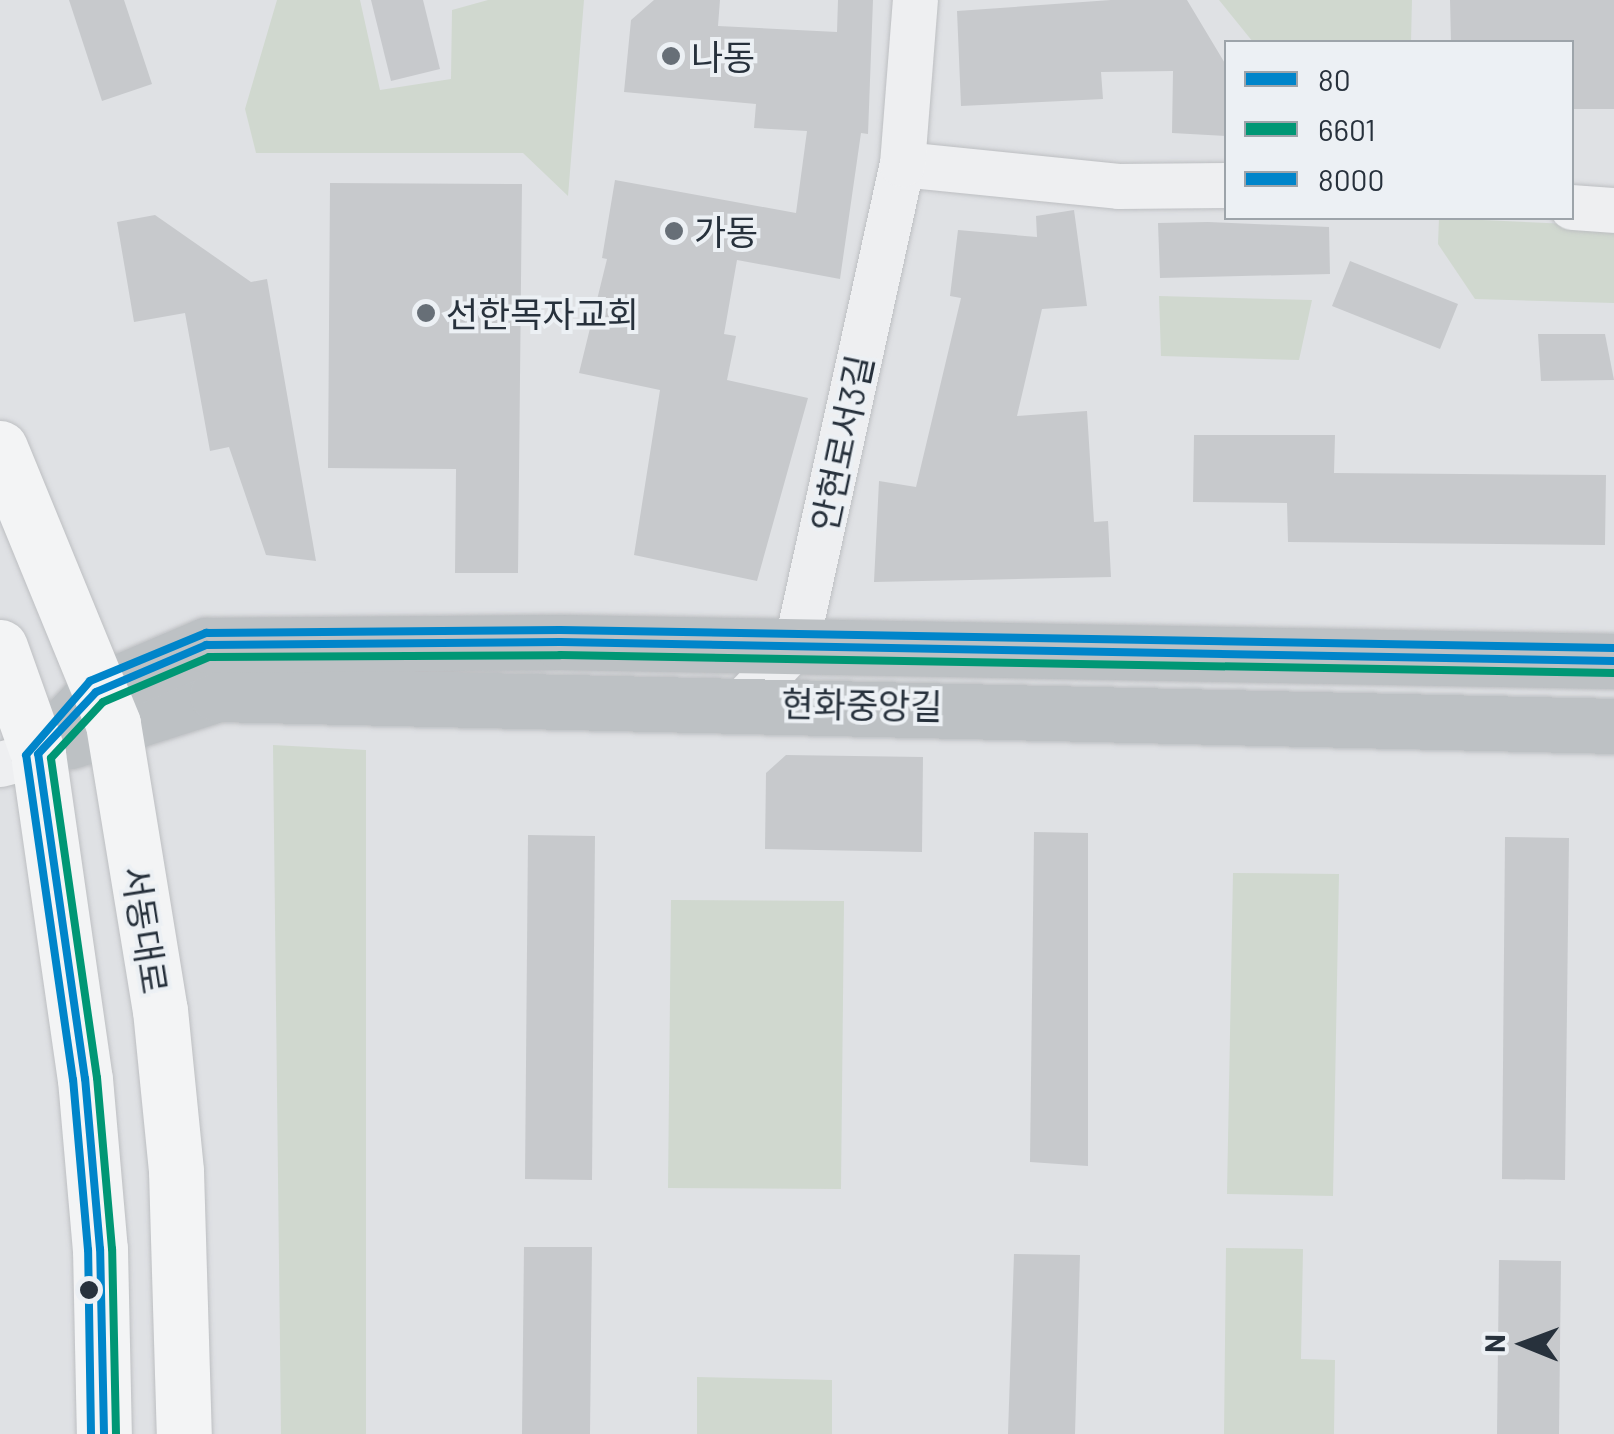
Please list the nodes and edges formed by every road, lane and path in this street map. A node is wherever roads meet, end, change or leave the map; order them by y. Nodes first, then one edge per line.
1 (914, 0) edge
2 (902, 164) junction
3 (1224, 185) edge
4 (1574, 207) edge
5 (1614, 210) edge
6 (0, 448) edge
7 (796, 644) junction
8 (0, 646) edge
9 (1614, 661) edge
10 (742, 702) junction
11 (104, 708) junction
12 (1614, 726) edge
13 (19, 759) edge
14 (104, 1434) edge
15 (184, 1434) edge

1 - 2 street, 안현로서3길
2 - 3 street
2 - 7 street, 안현로서3길
4 - 5 street
6 - 11 main road, 서동대로
7 - 9 street
7 - 10 street
7 - 11 street
8 - 13 main road
10 - 11 street, 현화중앙길
10 - 12 street, 현화중앙길
11 - 13 street
11 - 15 main road, 서동대로
13 - 14 main road

